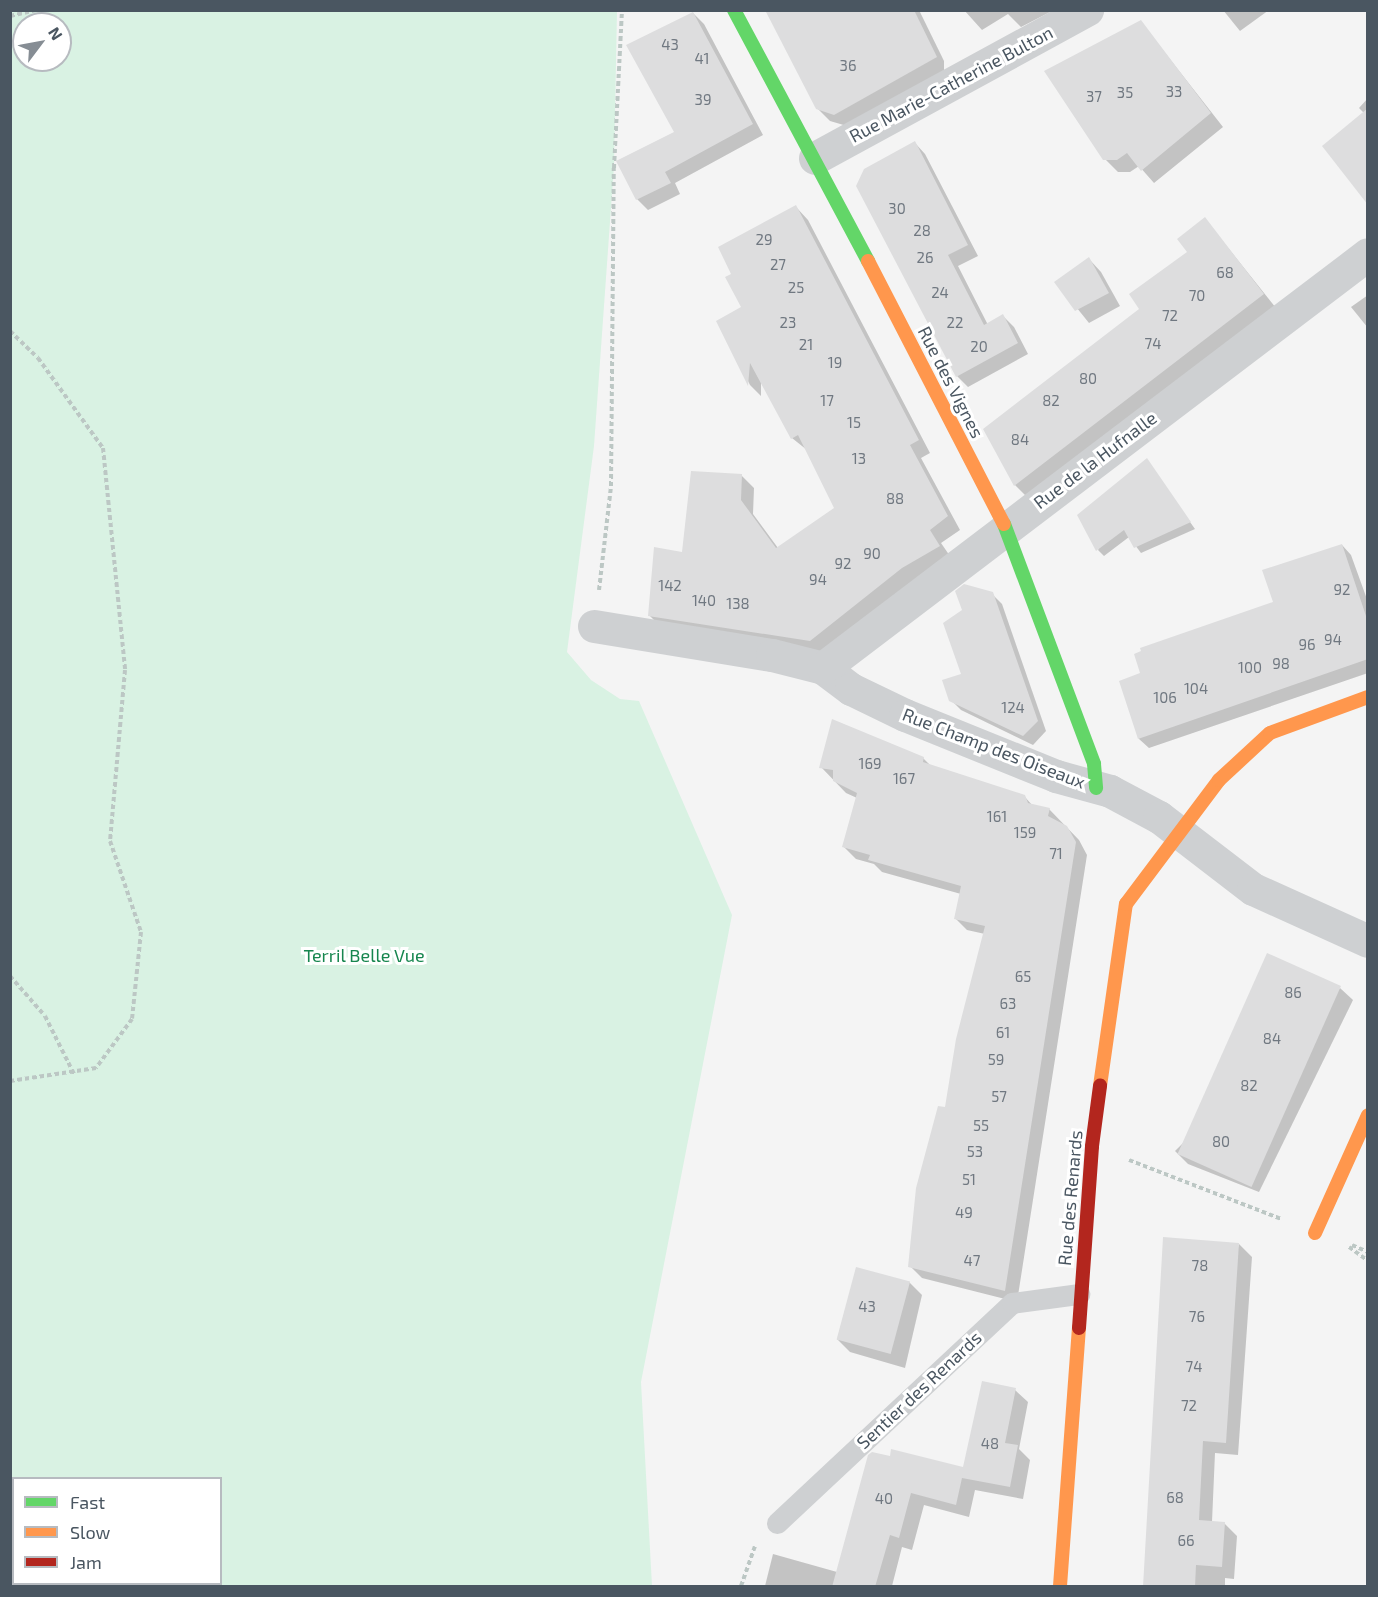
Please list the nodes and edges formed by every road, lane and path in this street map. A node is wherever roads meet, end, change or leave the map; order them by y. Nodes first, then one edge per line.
1 (36, 10) edge
2 (622, 10) edge
3 (734, 10) edge
4 (1087, 10) edge
5 (10, 16) edge
6 (815, 158) junction
7 (1368, 254) edge
8 (10, 331) edge
9 (1005, 526) junction
10 (594, 626) joint
11 (823, 668) junction
12 (1368, 697) edge
13 (1096, 788) junction
14 (1179, 832) junction
15 (1368, 941) edge
16 (10, 976) edge
17 (74, 1074) junction
18 (10, 1081) edge
19 (1368, 1115) edge
20 (1092, 1146) junction
21 (1315, 1233) joint
22 (1368, 1252) edge
23 (1368, 1261) edge
24 (1079, 1294) junction
25 (777, 1523) joint
26 (741, 1587) edge
27 (1060, 1587) edge

1 - 5 path
2 - 10 path
3 - 6 street, Rue des Vignes
4 - 6 street, Rue Marie-Catherine Bulton
6 - 9 street, Rue des Vignes
7 - 9 street, Rue de la Hufnalle
8 - 17 path
9 - 11 street, Rue de la Hufnalle
9 - 13 street, Rue des Vignes
10 - 11 street, Rue Champ des Oiseaux
11 - 13 street, Rue Champ des Oiseaux
12 - 14 street, Rue des Renards
13 - 14 street, Rue Champ des Oiseaux
14 - 15 street, Rue Champ des Oiseaux
14 - 20 street, Rue des Renards
16 - 17 path
17 - 18 path
19 - 21 street
20 - 21 path
20 - 24 street, Rue des Renards
22 - 23 path
24 - 25 lane, Sentier des Renards
24 - 27 street, Rue des Renards
25 - 26 path

